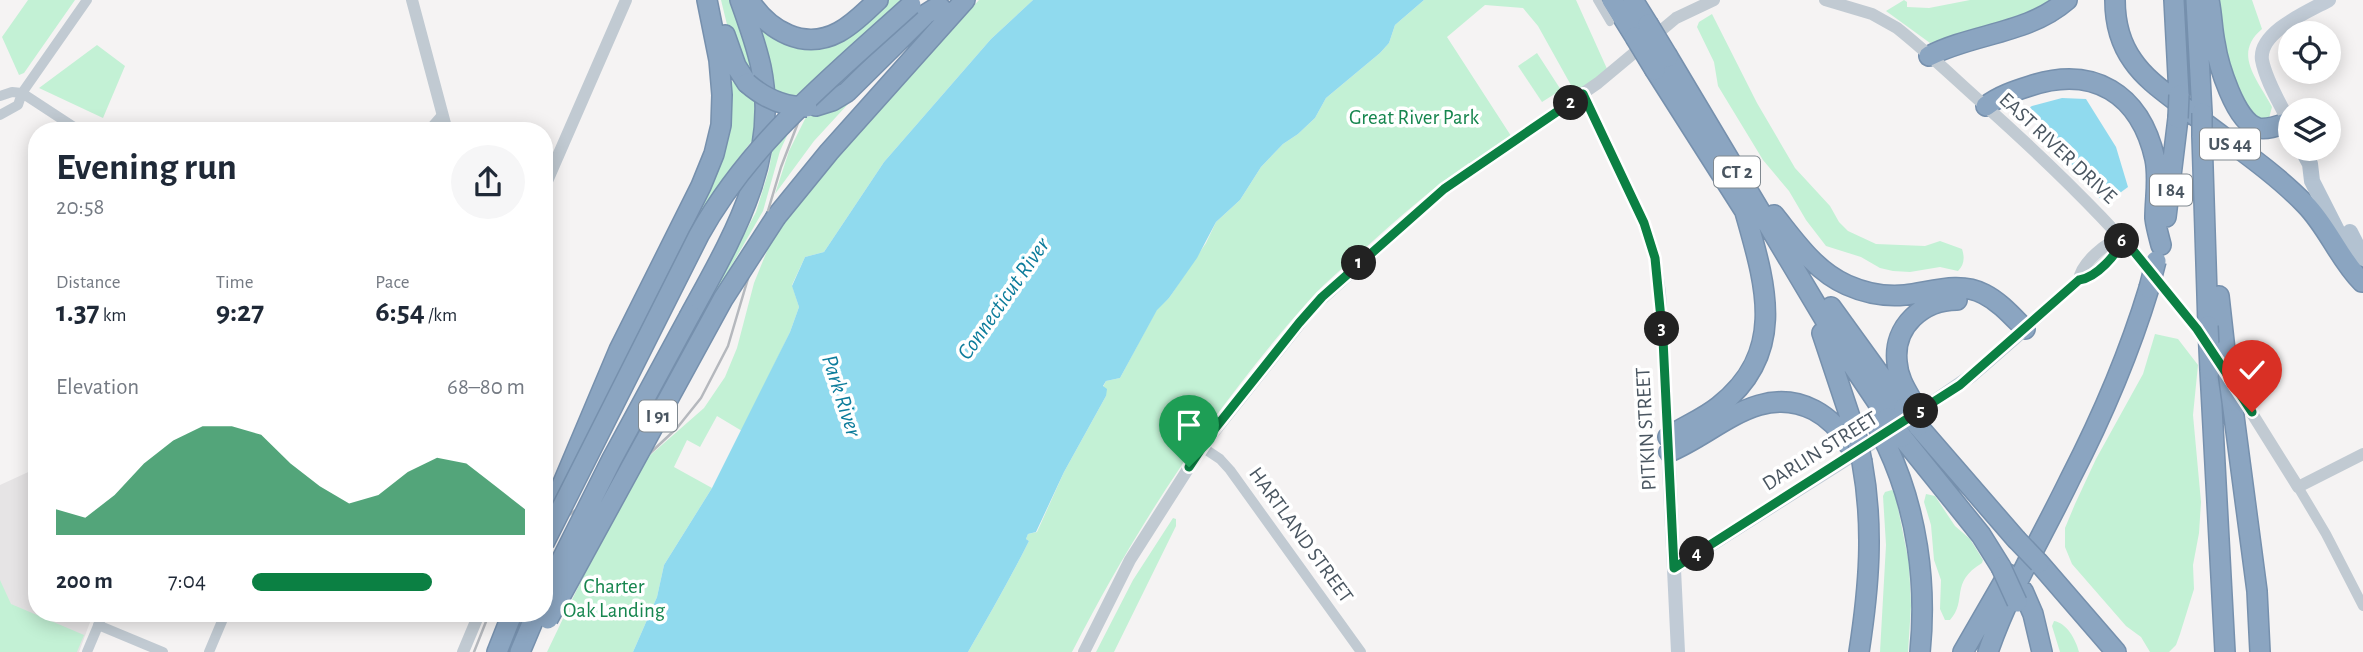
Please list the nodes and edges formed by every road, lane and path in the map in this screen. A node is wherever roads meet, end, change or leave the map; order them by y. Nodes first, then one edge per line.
1 (87, 0) edge
2 (412, 0) edge
3 (626, 0) edge
4 (694, 0) edge
5 (707, 0) edge
6 (716, 0) edge
7 (740, 0) edge
8 (749, 0) edge
9 (878, 0) edge
10 (965, 0) edge
11 (1597, 0) edge
12 (1612, 0) edge
13 (1633, 0) edge
14 (1714, 0) edge
15 (1825, 0) edge
16 (2067, 0) edge
17 (2115, 0) edge
18 (2174, 0) edge
19 (2196, 0) edge
20 (2209, 0) edge
21 (2329, 0) edge
22 (914, 2) edge
23 (945, 4) edge
24 (1611, 22) dead end
25 (1641, 31) junction
26 (1929, 56) junction
27 (1662, 63) junction
28 (22, 93) junction
29 (1583, 94) junction
30 (0, 96) edge
31 (2278, 98) edge
32 (1986, 106) junction
33 (0, 115) edge
34 (442, 115) junction
35 (66, 122) edge
36 (436, 122) edge
37 (444, 122) edge
38 (2278, 126) edge
39 (824, 149) junction
40 (2307, 161) edge
41 (2310, 161) edge
42 (711, 164) junction
43 (553, 167) edge
44 (2204, 181) junction
45 (1766, 206) junction
46 (1745, 212) junction
47 (2123, 238) junction
48 (2158, 253) junction
49 (2363, 258) edge
50 (2362, 283) edge
51 (1822, 332) junction
52 (2020, 334) junction
53 (1896, 413) junction
54 (2097, 424) junction
55 (1908, 433) junction
56 (1852, 441) junction
57 (1668, 444) junction
58 (1202, 447) junction
59 (2363, 454) edge
60 (2298, 488) junction
61 (553, 506) edge
62 (553, 525) edge
63 (1674, 568) junction
64 (553, 577) edge
65 (553, 597) edge
66 (2020, 597) junction
67 (2363, 606) edge
68 (99, 622) edge
69 (104, 622) edge
70 (222, 622) edge
71 (475, 622) edge
72 (509, 622) edge
73 (538, 622) edge
74 (540, 622) edge
75 (87, 652) edge
76 (163, 652) edge
77 (209, 652) edge
78 (463, 652) edge
79 (497, 652) edge
80 (520, 652) edge
81 (531, 652) edge
82 (1084, 652) edge
83 (1361, 652) edge
84 (1678, 652) edge
85 (1859, 652) edge
86 (1920, 652) edge
87 (1963, 652) edge
88 (1988, 652) edge
89 (2031, 652) edge
90 (2042, 652) edge
91 (2116, 652) edge
92 (2225, 652) edge
93 (2260, 652) edge

1 - 28 street
2 - 34 street
3 - 43 street
4 - 42 highway
5 - 42 highway
6 - 23 highway, bridge
7 - 64 highway, bridge
8 - 9 highway
10 - 39 highway
11 - 24 street
12 - 25 highway, CT 2
13 - 25 highway, CT 2
14 - 29 street
15 - 26 street, EAST RIVER DRIVE
16 - 26 highway
17 - 50 highway, US 44
18 - 48 highway, I 84, bridge
19 - 44 highway, I 84, bridge
20 - 38 highway, US 44
21 - 31 main road
22 - 62 highway, I 91, bridge
23 - 39 highway
25 - 27 highway, CT 2, bridge
26 - 32 street, EAST RIVER DRIVE
27 - 45 highway
27 - 46 highway, CT 2
27 - 53 highway, CT 2
28 - 30 street
28 - 33 street
28 - 35 street
29 - 57 street, PITKIN STREET
29 - 58 street
32 - 47 street, EAST RIVER DRIVE
32 - 48 highway
34 - 36 street
34 - 37 street
39 - 65 highway, I 91, bridge
40 - 50 main road
41 - 49 main road
42 - 61 highway
44 - 92 highway, I 84, bridge
44 - 93 highway, bridge
45 - 52 highway
45 - 53 highway
46 - 51 highway, CT 2
46 - 57 highway
47 - 52 street, DARLIN STREET
47 - 60 street, EAST RIVER DRIVE
48 - 54 highway, I 84, bridge
51 - 53 highway, CT 2
51 - 56 highway
52 - 53 highway
52 - 63 main road, DARLIN STREET
53 - 55 highway
53 - 55 highway, CT 2, bridge
54 - 87 highway
54 - 88 highway, I 84
55 - 66 highway, CT 2
55 - 86 highway, CT 2
55 - 91 highway, bridge
56 - 57 highway
56 - 85 highway
57 - 63 main road, PITKIN STREET
58 - 82 street
58 - 83 street, HARTLAND STREET
59 - 60 street
60 - 67 street
63 - 84 main road, PITKIN STREET
66 - 89 highway
66 - 90 highway
68 - 75 street
69 - 76 street
70 - 77 street
71 - 78 street
72 - 79 highway
73 - 80 highway
74 - 81 highway, I 91

